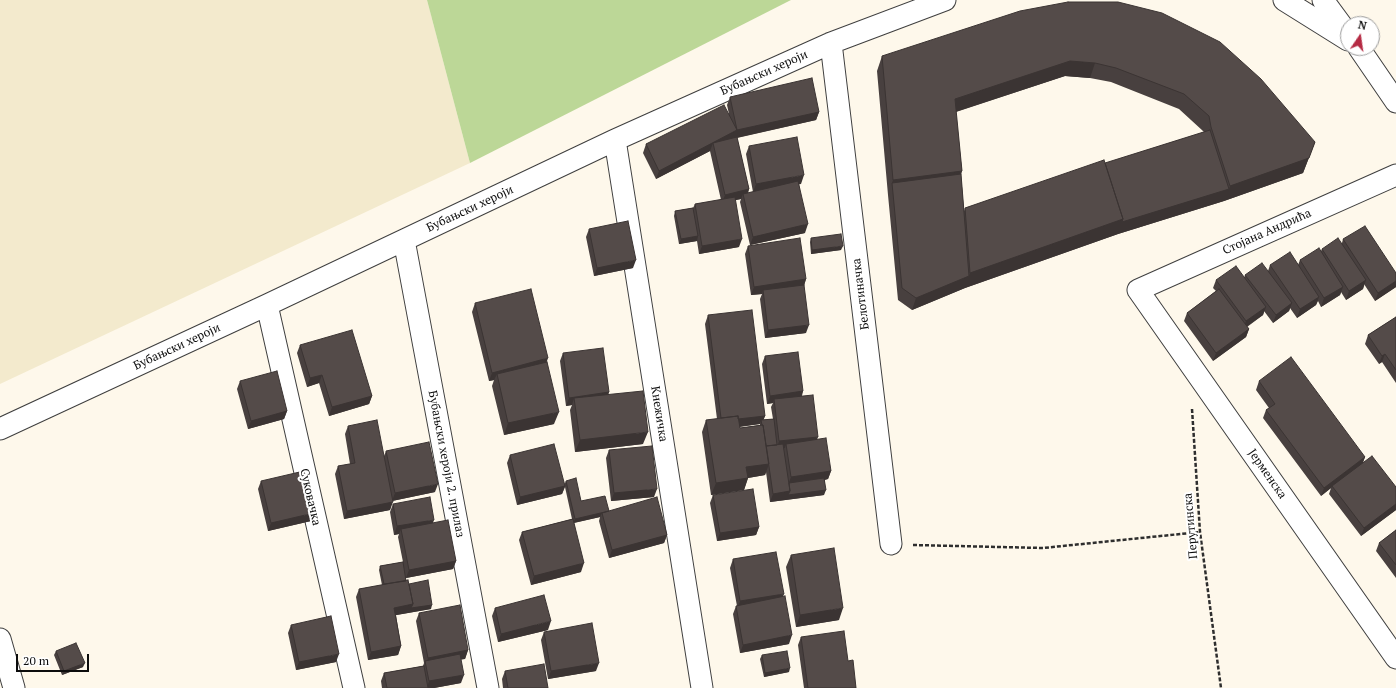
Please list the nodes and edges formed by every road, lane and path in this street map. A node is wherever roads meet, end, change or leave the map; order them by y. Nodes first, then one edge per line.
1 (945, 0) edge
2 (1284, 0) edge
3 (1322, 0) edge
4 (1340, 24) edge
5 (1340, 35) edge
6 (832, 43) junction
7 (1364, 56) edge
8 (1396, 102) edge
9 (615, 140) junction
10 (1396, 175) edge
11 (404, 240) junction
12 (1138, 290) joint
13 (266, 306) junction
14 (1192, 408) dead end
15 (0, 429) edge
16 (1200, 532) junction
17 (891, 544) joint
18 (0, 639) edge
19 (1396, 658) edge
20 (14, 688) edge
21 (354, 688) edge
22 (488, 688) edge
23 (702, 688) edge
24 (1221, 688) edge

1 - 6 street, Бубањски хероји
2 - 5 street
3 - 4 street
6 - 9 street, Бубањски хероји
6 - 17 street, Белотиначка
7 - 8 street
9 - 11 street, Бубањски хероји
9 - 23 street, Кнежичка
10 - 12 street, Стојана Андрића
11 - 13 street, Бубањски хероји
11 - 22 street, Бубањски хероји 2. прилаз
12 - 19 street, Јерменска
13 - 15 street, Бубањски хероји
13 - 21 street, Суковачка
14 - 16 path, Перутинска
16 - 17 path
16 - 24 path, Перутинска
18 - 20 street

